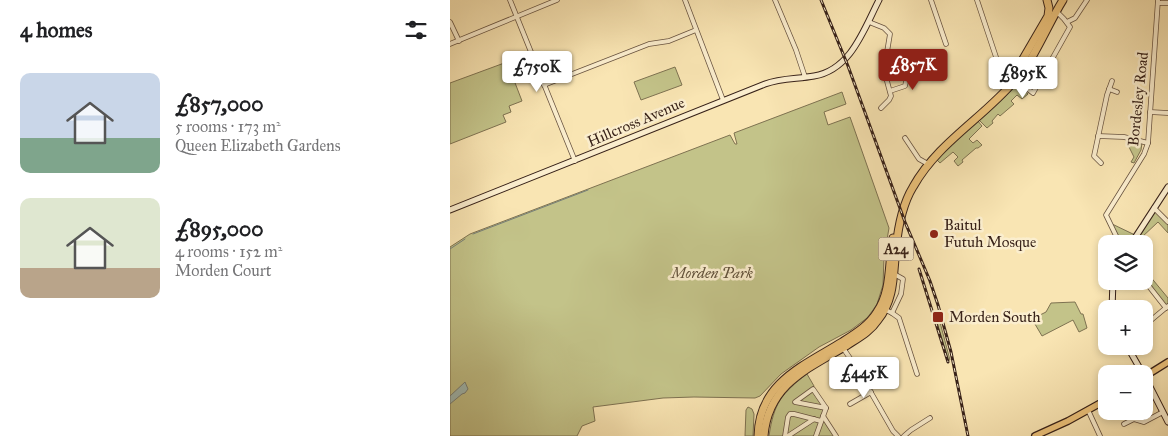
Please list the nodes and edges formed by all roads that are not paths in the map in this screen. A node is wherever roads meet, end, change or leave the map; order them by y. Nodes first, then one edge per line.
1 (510, 0) edge
2 (557, 0) edge
3 (685, 0) edge
4 (775, 0) edge
5 (879, 0) edge
6 (931, 0) edge
7 (977, 0) edge
8 (1063, 0) edge
9 (1087, 0) edge
10 (1158, 1) edge
11 (1168, 3) edge
12 (1050, 5) edge
13 (516, 18) junction
14 (450, 22) edge
15 (869, 22) junction
16 (1067, 22) junction
17 (696, 30) junction
18 (459, 41) junction
19 (450, 44) edge
20 (946, 44) dead end
21 (996, 57) dead end
22 (914, 62) dead end
23 (805, 77) junction
24 (1016, 80) junction
25 (1112, 81) dead end
26 (544, 85) junction
27 (1109, 89) junction
28 (890, 91) junction
29 (1116, 92) dead end
30 (723, 100) junction
31 (881, 108) dead end
32 (1150, 112) junction
33 (1168, 113) edge
34 (1098, 136) junction
35 (906, 138) dead end
36 (1148, 143) junction
37 (575, 161) junction
38 (1101, 163) dead end
39 (926, 164) junction
40 (1168, 186) edge
41 (1154, 208) junction
42 (450, 210) edge
43 (1168, 222) edge
44 (1116, 235) edge
45 (1137, 235) edge
46 (892, 274) junction
47 (1153, 290) edge
48 (1167, 307) edge
49 (886, 310) junction
50 (1153, 319) edge
51 (843, 348) junction
52 (1168, 362) edge
53 (1153, 371) edge
54 (917, 374) dead end
55 (871, 392) junction
56 (1153, 393) edge
57 (850, 404) dead end
58 (1098, 404) edge
59 (826, 408) junction
60 (1088, 410) junction
61 (1163, 412) junction
62 (930, 418) dead end
63 (814, 419) junction
64 (822, 419) junction
65 (1168, 422) edge
66 (1124, 424) dead end
67 (1048, 434) edge
68 (758, 436) edge
69 (764, 436) edge
70 (786, 436) edge
71 (816, 436) edge
72 (836, 436) edge
73 (898, 436) edge
74 (904, 436) edge
75 (1035, 436) edge
76 (1100, 436) edge

1 - 13 street
2 - 13 street
3 - 17 street
4 - 23 street
5 - 15 street
6 - 20 street
7 - 21 street
8 - 12 highway, A24
9 - 16 street
10 - 11 street, Bordesley Road
10 - 32 street, Bordesley Road
12 - 16 street
12 - 24 highway, A24
12 - 39 highway, A24
13 - 18 street
13 - 26 street
14 - 18 street
15 - 23 street, Hillcross Avenue
15 - 28 street
16 - 24 street
17 - 26 street
17 - 30 street
18 - 19 street
22 - 28 street
23 - 30 street, Hillcross Avenue
24 - 39 highway, A24
25 - 27 street
26 - 37 street
27 - 29 street
27 - 34 street
28 - 31 street
30 - 37 street, Hillcross Avenue
32 - 33 street
32 - 36 street, Bordesley Road
34 - 36 street
34 - 38 street
35 - 39 street
36 - 44 street, Bordesley Road
37 - 42 street, Hillcross Avenue
39 - 46 highway, A24
40 - 41 street
41 - 43 street
41 - 45 street
46 - 49 highway, A24
46 - 49 street
47 - 48 street
48 - 50 street
49 - 51 highway, A24
49 - 54 street
49 - 68 highway, A24
51 - 55 street
51 - 69 highway, A24
52 - 53 main road
55 - 57 street
55 - 73 street
56 - 61 street
58 - 60 main road
59 - 59 street
59 - 64 street
60 - 67 main road
60 - 76 street
61 - 65 street
61 - 66 street
62 - 74 street
63 - 64 street
63 - 70 street
63 - 70 street
64 - 71 street
64 - 72 street
67 - 75 main road

